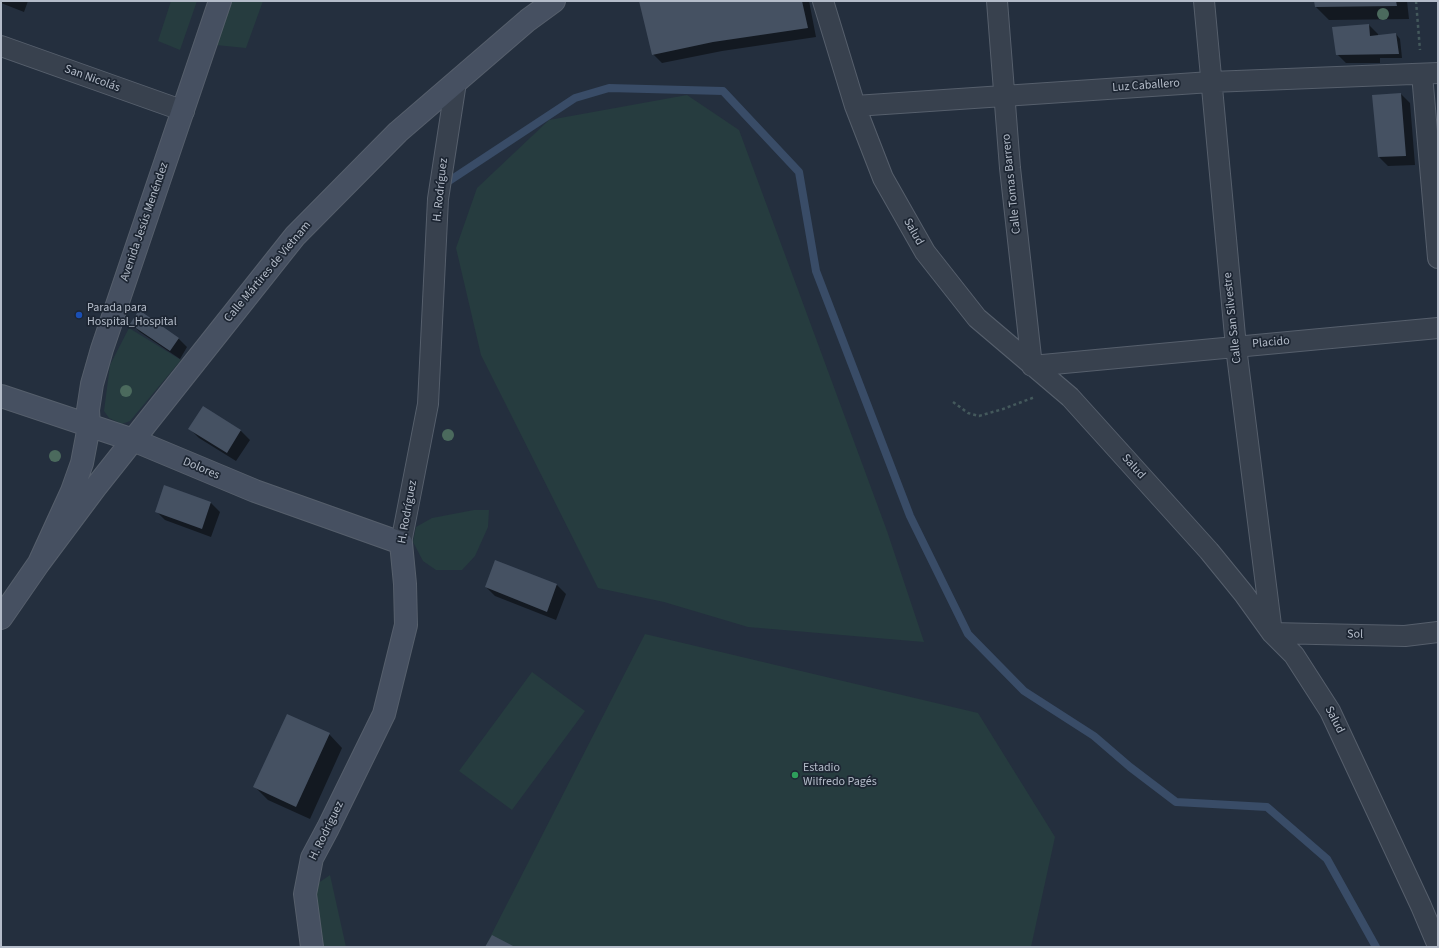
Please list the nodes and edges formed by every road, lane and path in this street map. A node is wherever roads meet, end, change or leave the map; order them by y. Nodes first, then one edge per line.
1 (220, 1) edge
2 (554, 1) edge
3 (823, 1) edge
4 (997, 1) edge
5 (1204, 1) edge
6 (1416, 1) edge
7 (1, 46) edge
8 (1430, 74) edge
9 (456, 82) junction
10 (1211, 82) junction
11 (1004, 95) junction
12 (855, 106) junction
13 (184, 111) junction
14 (1438, 258) edge
15 (1438, 328) edge
16 (1236, 347) junction
17 (1032, 366) junction
18 (1058, 387) junction
19 (1, 396) edge
20 (953, 402) dead end
21 (89, 426) junction
22 (133, 440) junction
23 (401, 543) junction
24 (39, 563) junction
25 (1, 618) edge
26 (1438, 632) edge
27 (1272, 633) junction
28 (1430, 904) edge
29 (1438, 946) edge
30 (312, 947) edge

1 - 13 main road, Avenida Jesús Menéndez
2 - 9 main road, Calle Mártires de Vietnam
3 - 12 street, Salud
4 - 11 street, Calle Tomas Barrero
5 - 10 street, Calle San Silvestre
6 - 8 path
7 - 13 street, San Nicolás
8 - 10 street, Luz Caballero
8 - 14 street
9 - 22 main road, Calle Mártires de Vietnam
9 - 23 street, H. Rodríguez
10 - 11 street, Luz Caballero
10 - 16 street, Calle San Silvestre
11 - 12 street, Luz Caballero
11 - 17 street, Calle Tomas Barrero
12 - 17 street, Salud
13 - 21 main road, Avenida Jesús Menéndez
15 - 16 street, Placido
16 - 17 street, Placido
16 - 27 street, Calle San Silvestre
17 - 18 street, Salud
18 - 20 path
18 - 27 street, Salud
19 - 21 main road, Dolores
21 - 22 main road, Dolores
21 - 24 main road, Avenida Jesús Menéndez
22 - 23 main road, Dolores
22 - 24 main road, Calle Mártires de Vietnam
23 - 30 main road, H. Rodríguez
24 - 25 main road, Avenida Jesús Menéndez
26 - 27 street, Sol
27 - 28 street, Salud
28 - 29 street, Salud

